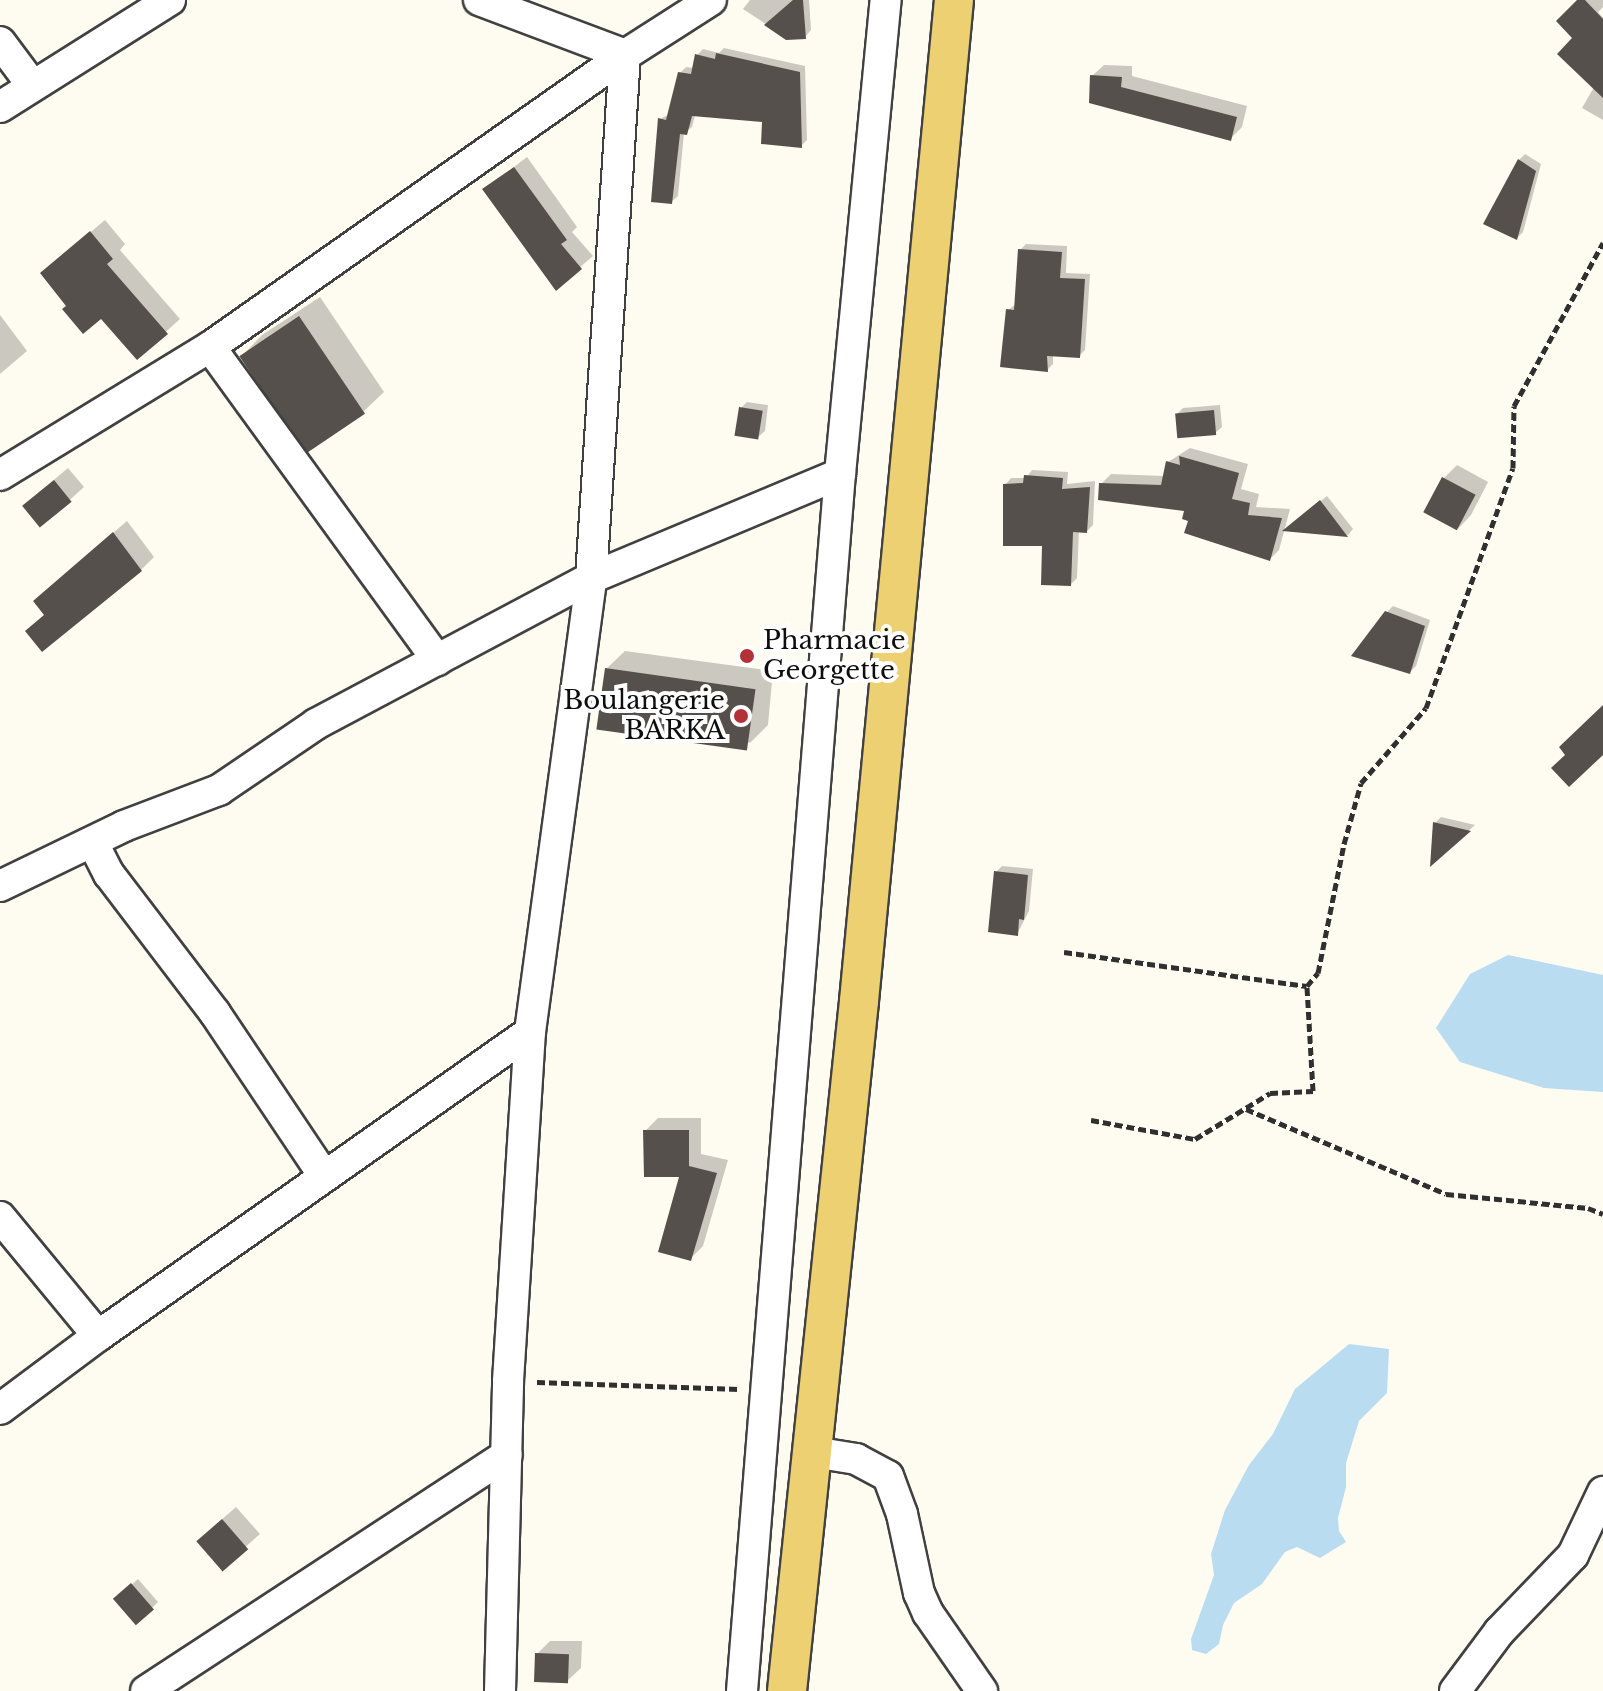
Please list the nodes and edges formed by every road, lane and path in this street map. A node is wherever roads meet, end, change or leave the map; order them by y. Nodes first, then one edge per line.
1 (170, 0) edge
2 (479, 0) edge
3 (711, 0) edge
4 (886, 0) edge
5 (954, 0) edge
6 (0, 42) edge
7 (625, 55) junction
8 (32, 85) junction
9 (0, 107) edge
10 (1603, 243) edge
11 (210, 347) junction
12 (840, 474) junction
13 (0, 475) edge
14 (591, 578) junction
15 (437, 660) junction
16 (93, 843) junction
17 (0, 886) edge
18 (1064, 952) dead end
19 (1307, 986) junction
20 (530, 1032) junction
21 (1246, 1109) junction
22 (1091, 1120) dead end
23 (324, 1176) junction
24 (1603, 1214) edge
25 (0, 1217) edge
26 (98, 1336) junction
27 (508, 1381) junction
28 (766, 1389) junction
29 (0, 1409) edge
30 (813, 1452) junction
31 (507, 1455) junction
32 (1603, 1492) edge
33 (146, 1691) edge
34 (500, 1691) edge
35 (742, 1691) edge
36 (787, 1691) edge
37 (982, 1691) edge
38 (1455, 1691) edge

1 - 8 street
2 - 7 street
3 - 7 street
4 - 12 street
5 - 30 main road
6 - 8 street
7 - 11 street
7 - 14 street
8 - 9 street
10 - 19 path
11 - 13 street
11 - 15 street
12 - 14 street
12 - 28 street
14 - 15 street
14 - 20 street
15 - 16 street
16 - 17 street
16 - 23 street
18 - 19 path
19 - 21 path
20 - 23 street
20 - 27 street
21 - 22 path
21 - 24 path
23 - 26 street
25 - 26 street
26 - 29 street
27 - 28 path
27 - 31 street
28 - 35 street
30 - 36 main road
30 - 37 street
31 - 33 street
31 - 34 street
32 - 38 street

